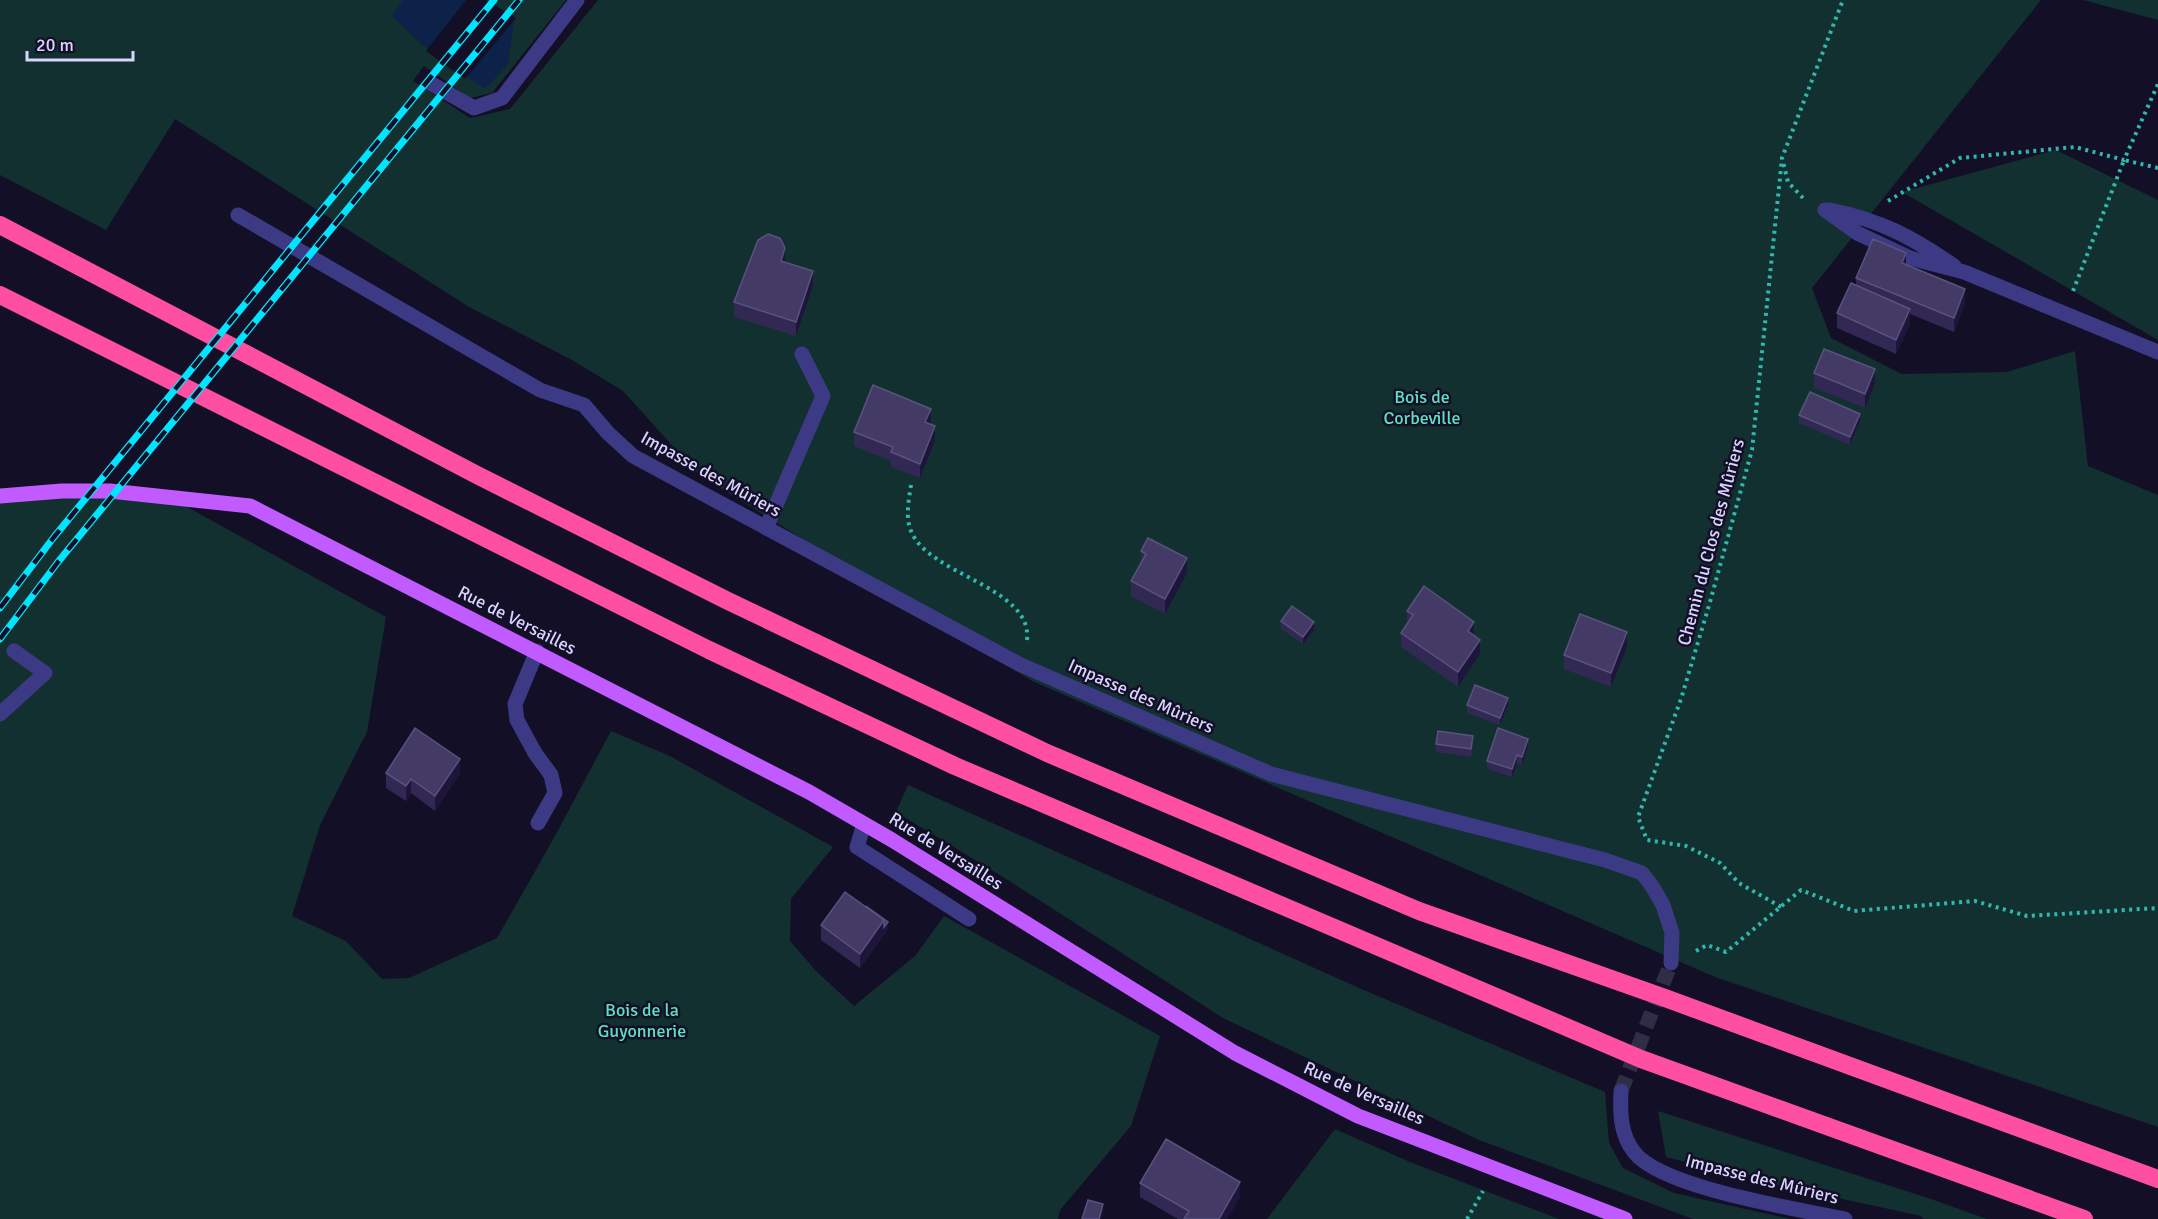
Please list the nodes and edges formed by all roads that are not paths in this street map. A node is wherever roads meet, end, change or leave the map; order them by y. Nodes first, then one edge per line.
1 (578, 0) edge
2 (432, 84) dead end
3 (238, 215) dead end
4 (0, 225) edge
5 (1964, 272) junction
6 (0, 295) edge
7 (2158, 352) edge
8 (802, 354) dead end
9 (0, 496) edge
10 (766, 528) junction
11 (14, 651) dead end
12 (537, 651) junction
13 (0, 714) edge
14 (538, 823) dead end
15 (864, 824) junction
16 (969, 919) dead end
17 (1671, 963) tunnel mouth
18 (1621, 1091) tunnel mouth
19 (2158, 1179) edge
20 (1625, 1219) edge
21 (1845, 1219) edge
22 (2084, 1219) edge

1 - 2 street
3 - 10 street, Impasse des Mûriers
4 - 19 highway
5 - 5 street
5 - 7 street
6 - 22 highway
8 - 10 street
9 - 12 main road, Rue de Versailles
10 - 17 street, Impasse des Mûriers
11 - 13 street
12 - 14 street
12 - 15 main road, Rue de Versailles
15 - 16 street
15 - 20 main road, Rue de Versailles
18 - 21 street, Impasse des Mûriers

